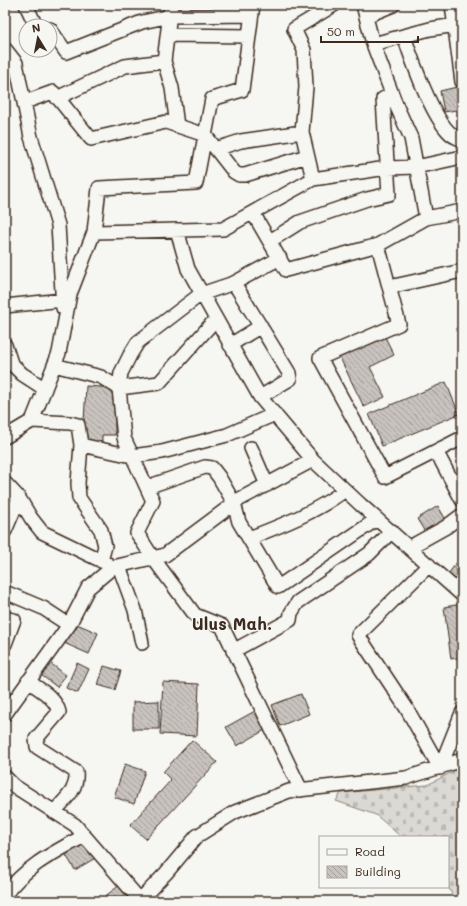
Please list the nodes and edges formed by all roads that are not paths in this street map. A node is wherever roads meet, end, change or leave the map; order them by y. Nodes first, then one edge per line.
1 (26, 5) edge
2 (334, 5) edge
3 (394, 5) edge
4 (452, 5) edge
5 (252, 10) edge
6 (364, 10) edge
7 (171, 11) edge
8 (32, 18) edge
9 (458, 24) edge
10 (168, 35) junction
11 (249, 36) junction
12 (404, 36) junction
13 (58, 40) edge
14 (373, 44) junction
15 (5, 49) edge
16 (164, 61) junction
17 (462, 82) edge
18 (392, 94) junction
19 (57, 98) junction
20 (25, 102) junction
21 (177, 126) junction
22 (302, 132) junction
23 (205, 135) junction
24 (462, 140) edge
25 (216, 149) junction
26 (307, 156) junction
27 (462, 157) edge
28 (416, 167) junction
29 (387, 168) junction
30 (313, 179) junction
31 (462, 211) edge
32 (253, 213) junction
33 (426, 218) junction
34 (177, 230) junction
35 (94, 232) junction
36 (270, 241) junction
37 (378, 245) junction
38 (280, 258) junction
39 (462, 271) edge
40 (234, 283) junction
41 (389, 287) junction
42 (201, 294) junction
43 (63, 300) junction
44 (5, 306) edge
45 (215, 320) junction
46 (64, 326) junction
47 (261, 326) junction
48 (5, 345) edge
49 (230, 345) junction
50 (54, 365) junction
51 (119, 388) junction
52 (45, 389) junction
53 (260, 397) junction
54 (274, 414) junction
55 (32, 421) junction
56 (5, 437) edge
57 (462, 438) edge
58 (81, 445) junction
59 (251, 448) dead end
60 (436, 451) junction
61 (132, 456) junction
62 (313, 460) junction
63 (5, 483) edge
64 (267, 484) junction
65 (147, 487) junction
66 (345, 490) junction
67 (20, 498) junction
68 (462, 500) edge
69 (234, 503) junction
70 (462, 515) edge
71 (377, 519) junction
72 (5, 531) edge
73 (392, 531) junction
74 (249, 538) junction
75 (410, 547) junction
76 (153, 558) junction
77 (111, 565) junction
78 (429, 565) junction
79 (5, 592) edge
80 (462, 595) edge
81 (5, 618) edge
82 (69, 625) junction
83 (142, 643) dead end
84 (5, 644) edge
85 (233, 651) junction
86 (28, 681) junction
87 (462, 713) edge
88 (5, 714) edge
89 (462, 760) edge
90 (440, 768) junction
91 (8, 786) edge
92 (301, 790) junction
93 (54, 812) junction
94 (84, 836) junction
95 (5, 895) edge
96 (139, 900) edge

1 - 8 street
2 - 22 street
3 - 6 street
4 - 9 street
5 - 7 street
5 - 11 street
6 - 14 street
7 - 10 street
7 - 13 street
9 - 12 street
9 - 17 street
10 - 11 street
10 - 16 street
11 - 23 street
12 - 14 street
12 - 24 street
14 - 18 street
15 - 20 street
16 - 19 street
16 - 21 street
18 - 28 street
18 - 29 street
19 - 20 street
19 - 21 street
20 - 43 street
21 - 23 street
22 - 25 street
22 - 26 street
23 - 25 street
23 - 35 street
25 - 26 street
26 - 30 street
27 - 28 street
28 - 29 street
28 - 33 street
29 - 30 street
29 - 36 street
30 - 32 street
31 - 33 street
32 - 34 street
32 - 36 street
33 - 37 street
34 - 35 street
34 - 42 street
35 - 46 street
36 - 38 street
37 - 38 street
37 - 41 street
38 - 40 street
39 - 41 street
40 - 42 street
40 - 47 street
41 - 60 street
42 - 45 street
42 - 51 street
43 - 44 street
43 - 46 street
45 - 49 street
45 - 51 street
46 - 50 street
47 - 49 street
47 - 53 street
48 - 52 street
49 - 53 street
50 - 51 street
50 - 52 street
51 - 61 street
52 - 55 street
53 - 54 street
54 - 61 street
54 - 62 street
55 - 56 street
55 - 58 street
57 - 60 street
58 - 61 street
58 - 77 street
59 - 64 street
60 - 68 street
61 - 65 street
62 - 64 street
62 - 66 street
63 - 67 street
64 - 69 street
65 - 69 street
65 - 76 street
66 - 71 street
66 - 74 street
67 - 72 street
67 - 77 street
69 - 74 street
69 - 76 street
70 - 75 street
71 - 73 street
71 - 74 street
73 - 75 street
73 - 85 street
75 - 78 street
76 - 77 street
76 - 85 street
77 - 82 street
77 - 83 street
78 - 80 street
78 - 90 street
79 - 82 street
81 - 84 street
82 - 86 street
85 - 92 street
86 - 88 street
86 - 93 street
87 - 90 street
89 - 90 street
90 - 92 street
91 - 93 street
92 - 96 street
93 - 94 street
94 - 95 street
94 - 96 street

